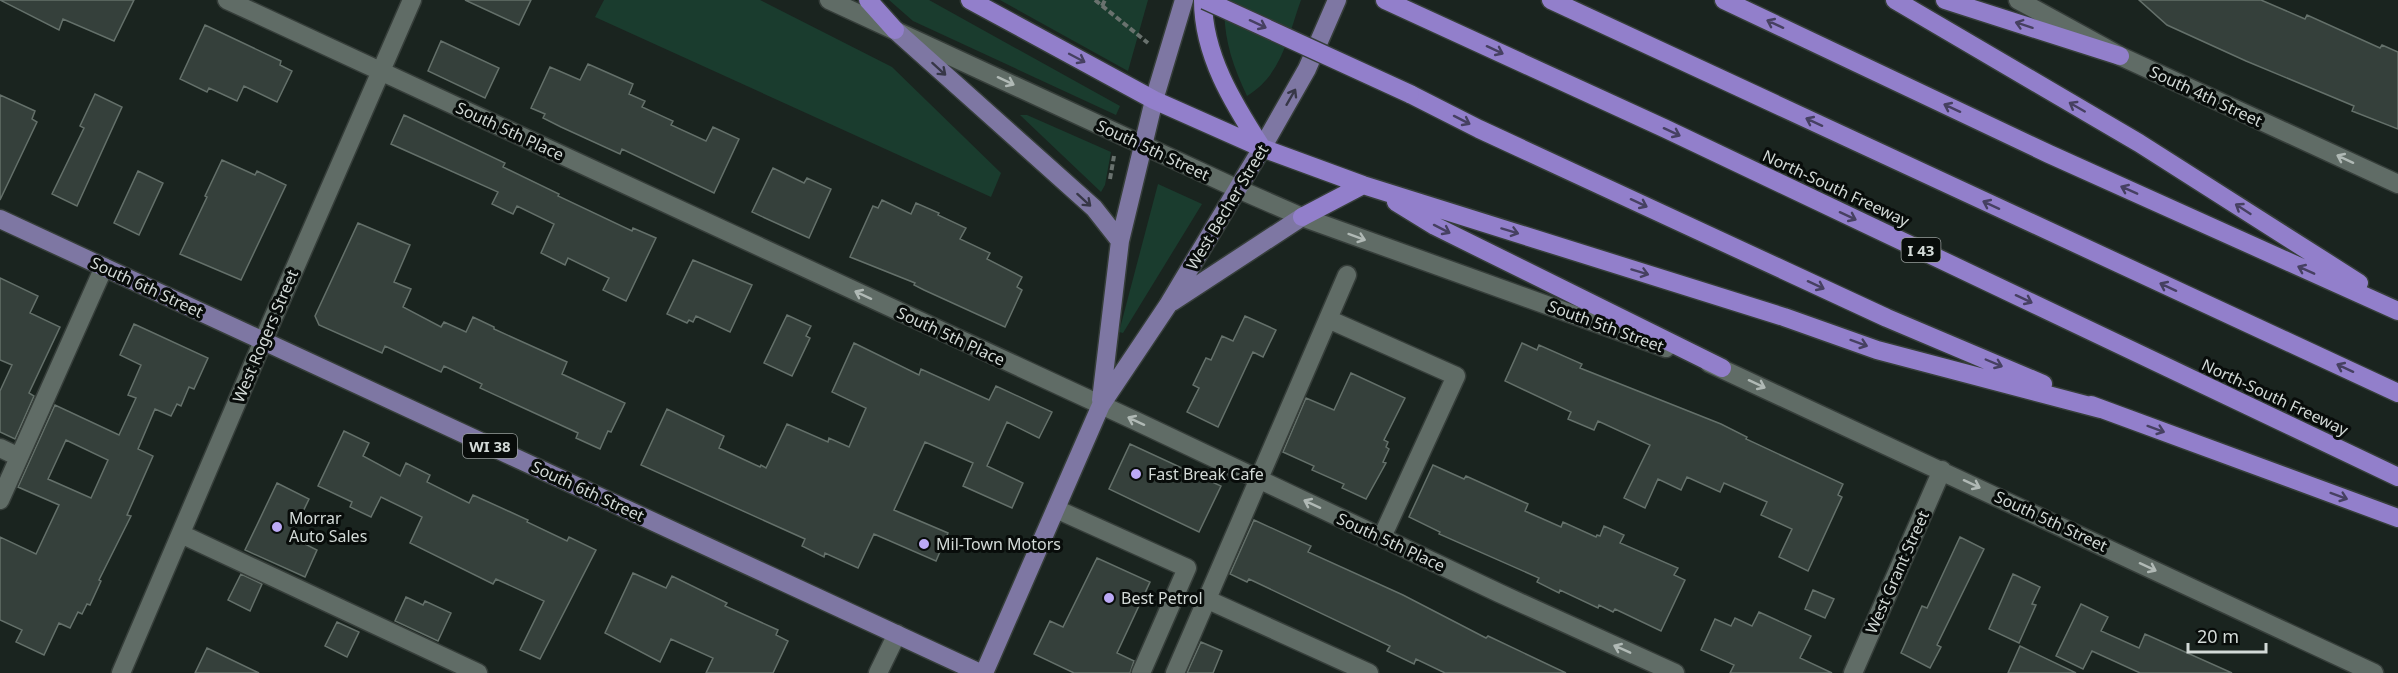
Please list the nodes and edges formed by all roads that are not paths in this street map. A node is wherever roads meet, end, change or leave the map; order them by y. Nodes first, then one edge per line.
1 (227, 0) edge
2 (412, 0) edge
3 (830, 0) edge
4 (868, 0) edge
5 (970, 0) edge
6 (1184, 0) edge
7 (1204, 0) edge
8 (1337, 0) edge
9 (1385, 0) edge
10 (1551, 0) edge
11 (1724, 0) edge
12 (1895, 0) edge
13 (1945, 0) edge
14 (2018, 0) edge
15 (895, 30) junction
16 (2120, 56) junction
17 (381, 71) junction
18 (1154, 100) junction
19 (1143, 145) junction
20 (1262, 148) junction
21 (2398, 184) edge
22 (1368, 187) junction
23 (1238, 189) junction
24 (1302, 217) junction
25 (0, 219) edge
26 (1120, 241) junction
27 (104, 267) junction
28 (1347, 275) dead end
29 (1168, 304) junction
30 (2398, 310) edge
31 (1328, 319) junction
32 (263, 340) junction
33 (1722, 368) junction
34 (2398, 393) edge
35 (1101, 405) junction
36 (2101, 409) junction
37 (0, 448) edge
38 (19, 457) junction
39 (1942, 470) junction
40 (2398, 477) edge
41 (1258, 480) junction
42 (0, 500) edge
43 (1056, 509) junction
44 (2398, 518) edge
45 (180, 534) junction
46 (1382, 537) junction
47 (1206, 599) junction
48 (897, 634) junction
49 (121, 673) edge
50 (478, 673) edge
51 (879, 673) edge
52 (982, 673) edge
53 (1141, 673) edge
54 (1175, 673) edge
55 (1369, 673) edge
56 (1675, 673) edge
57 (1853, 673) edge
58 (2374, 673) edge

1 - 17 street, South 5th Place
2 - 17 street, West Rogers Street
3 - 15 street, South 5th Street
4 - 15 highway
5 -> 18 highway
6 - 18 main road, West Becher Street
7 - 20 highway
7 -> 36 highway, bridge
20 -> 8 main road, West Becher Street
9 -> 40 highway, North-South Freeway / I 43
34 -> 10 highway
30 -> 11 highway
30 -> 12 highway
16 -> 13 highway
14 - 16 street, South 4th Street
15 -> 19 street, South 5th Street
15 -> 26 main road
21 -> 16 street, South 4th Street
17 - 32 street, West Rogers Street
35 -> 17 street, South 5th Place
18 - 19 main road, West Becher Street
18 - 20 highway
19 - 23 street, South 5th Street
19 - 26 main road, West Becher Street
20 - 22 highway
20 - 23 main road, West Becher Street
22 - 24 highway
22 -> 33 highway
22 -> 36 highway
23 - 24 street, South 5th Street
23 - 29 main road, West Becher Street
24 - 29 main road
24 -> 33 street, South 5th Street
25 - 27 main road, South 6th Street / WI 38
26 - 35 main road, West Becher Street
27 - 32 main road, South 6th Street / WI 38
27 - 38 street
28 - 31 street
29 - 35 main road, West Becher Street
31 - 41 street
31 - 46 street
32 - 45 street, West Rogers Street
32 - 48 main road, South 6th Street / WI 38
33 -> 39 street, South 5th Street
41 -> 35 street, South 5th Place
35 - 43 main road, West Becher Street
36 -> 44 highway
37 - 38 street
38 - 42 street
39 - 57 street, West Grant Street
39 -> 58 street, South 5th Street
46 -> 41 street, South 5th Place
41 - 47 street
43 - 52 main road, West Becher Street
43 - 53 street
45 - 49 street, West Rogers Street
45 - 50 street
56 -> 46 street, South 5th Place
47 - 54 street
47 - 55 street
48 - 51 street
48 - 52 main road, South 6th Street / WI 38

